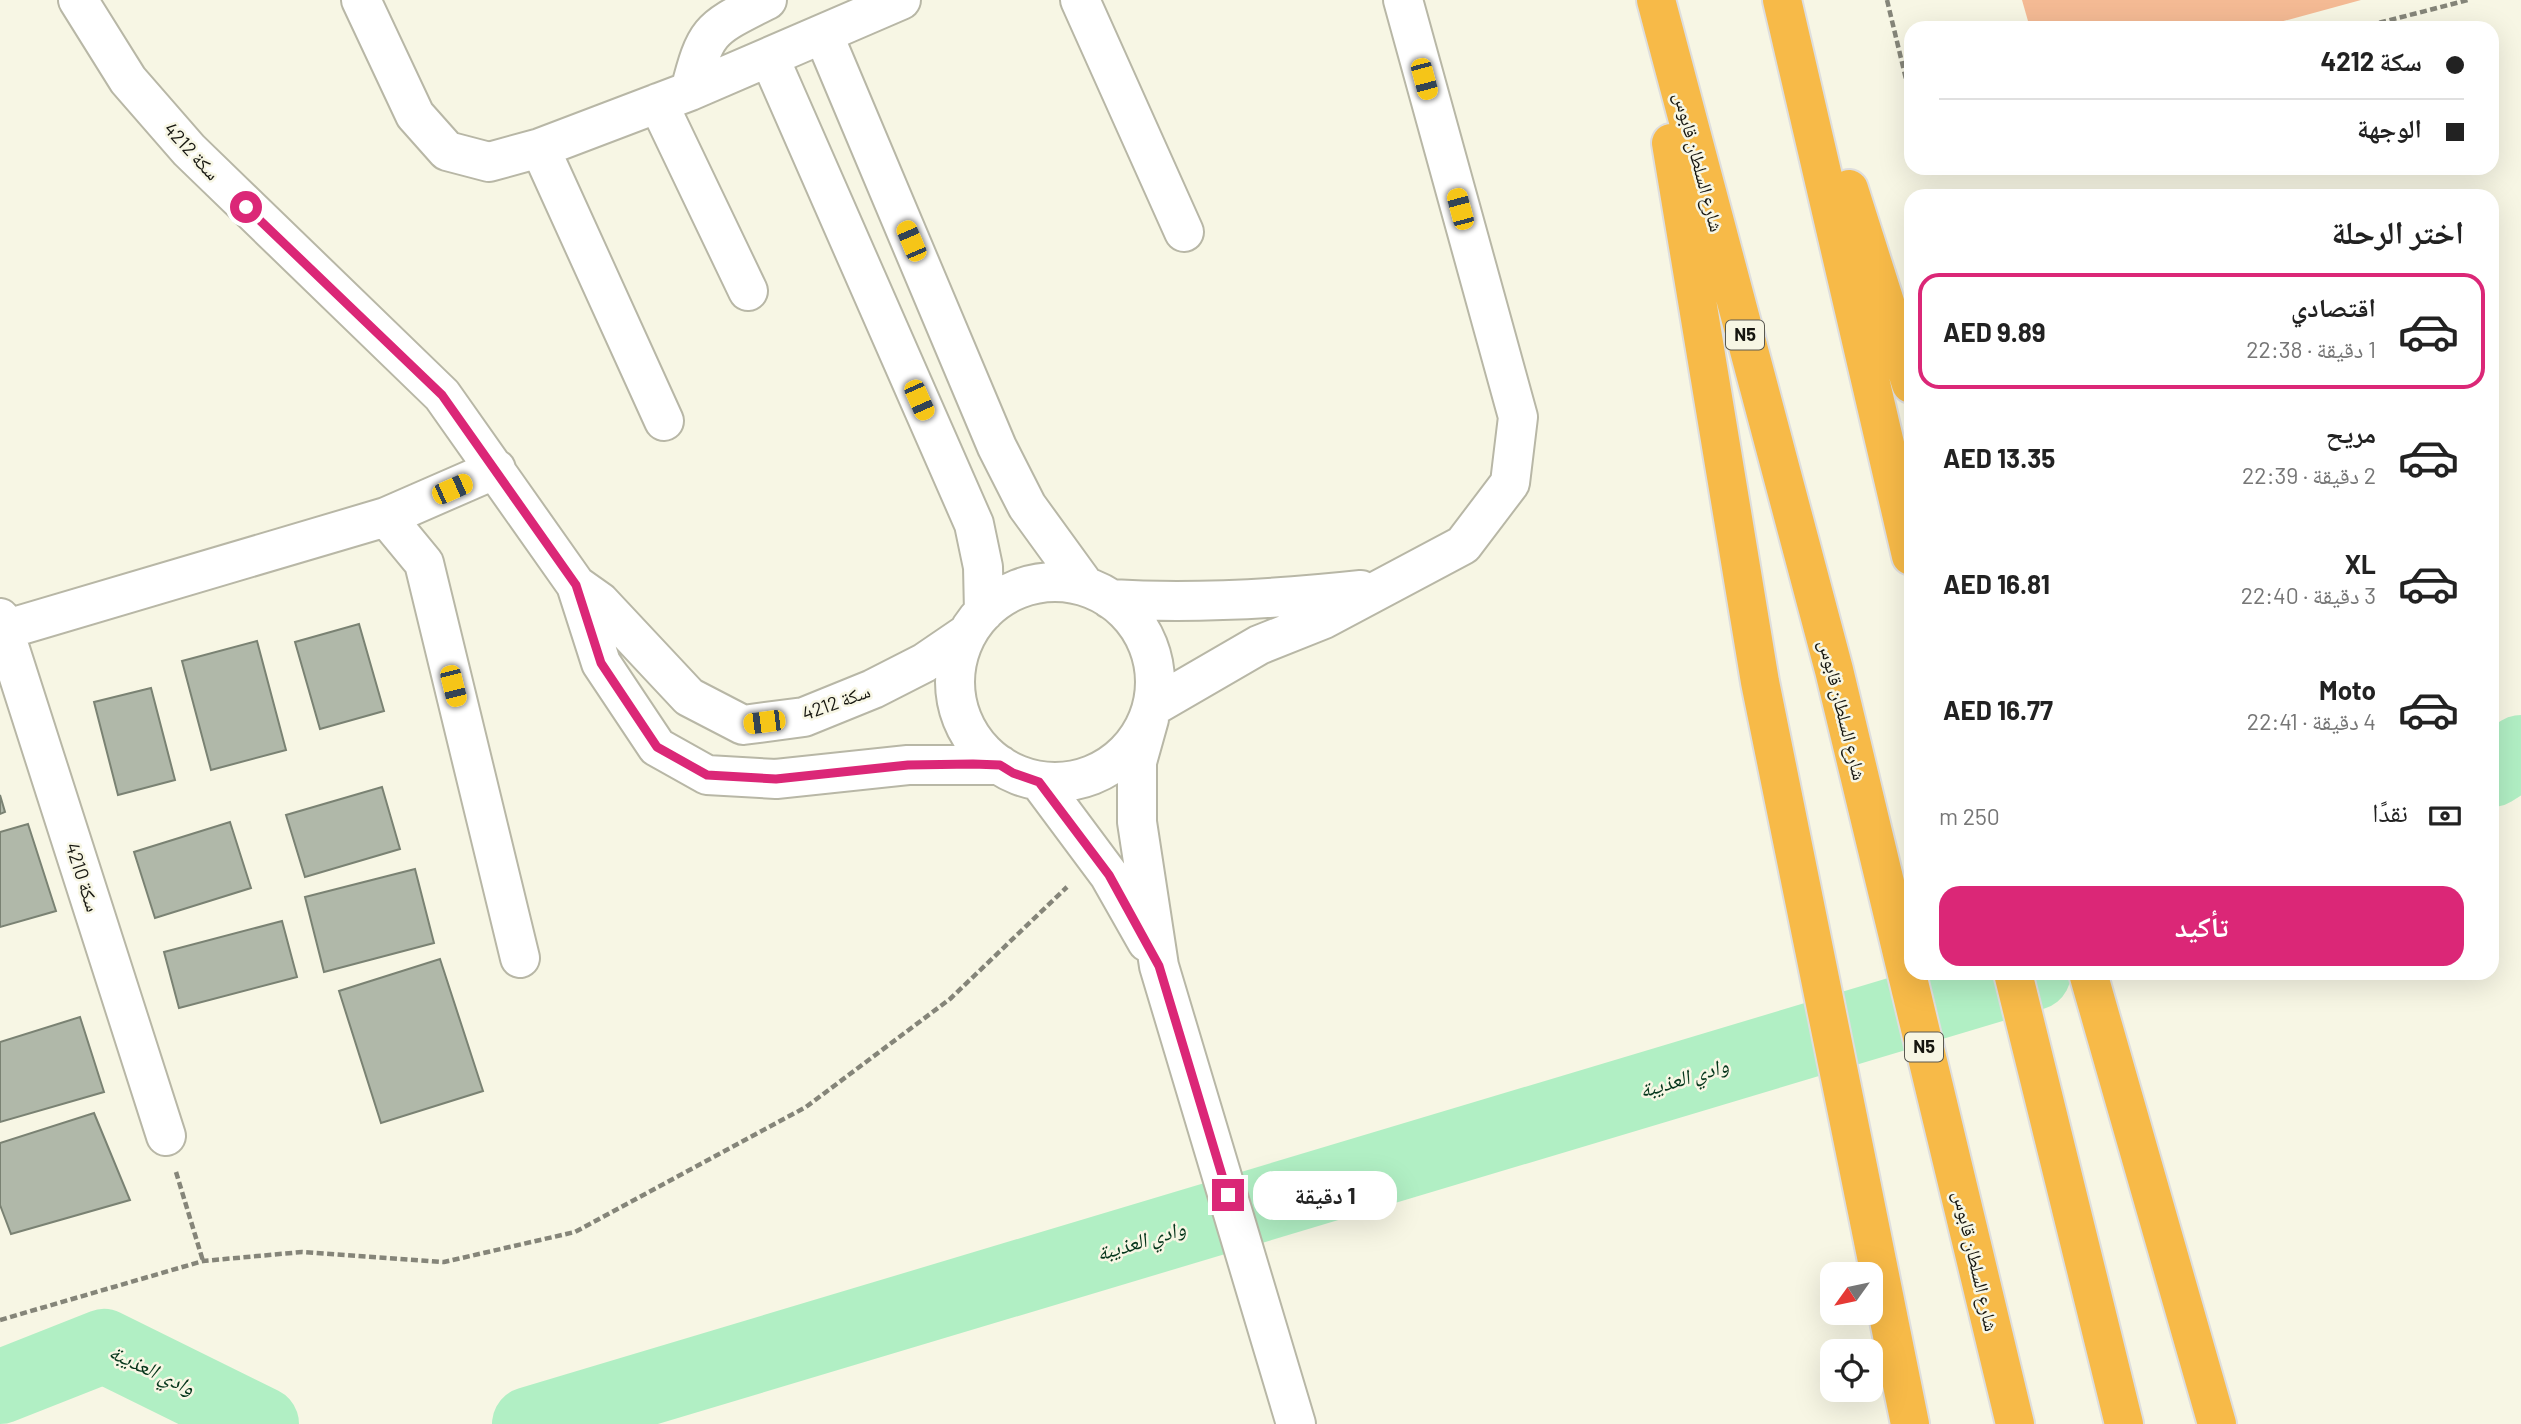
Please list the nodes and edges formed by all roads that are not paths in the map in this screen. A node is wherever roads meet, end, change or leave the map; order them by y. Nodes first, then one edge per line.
1 (78, 0) edge
2 (361, 0) edge
3 (768, 0) edge
4 (901, 0) edge
5 (1080, 0) edge
6 (1403, 0) edge
7 (1647, 0) edge
8 (1656, 0) edge
9 (1782, 0) edge
10 (1790, 0) edge
11 (824, 36) junction
12 (770, 59) junction
13 (674, 97) junction
14 (540, 148) junction
15 (1184, 232) dead end
16 (748, 291) dead end
17 (1904, 362) edge
18 (664, 421) dead end
19 (496, 469) junction
20 (386, 517) junction
21 (1904, 526) edge
22 (576, 585) junction
23 (1377, 588) junction
24 (1097, 593) junction
25 (976, 622) junction
26 (2, 624) edge
27 (1150, 713) junction
28 (1000, 765) junction
29 (1039, 782) junction
30 (520, 958) dead end
31 (1904, 962) edge
32 (1159, 966) junction
33 (1908, 980) edge
34 (2015, 980) edge
35 (2090, 980) edge
36 (166, 1136) road end
37 (1296, 1424) edge
38 (1910, 1424) edge
39 (2015, 1424) edge
40 (2124, 1424) edge
41 (2217, 1424) edge

1 - 19 street, سكة 4212
2 - 14 street
3 - 13 street
4 - 11 street
5 - 15 street
6 - 23 street
7 - 38 highway
8 - 31 highway, شارع السلطان قابوس / N5
9 - 21 highway
10 - 17 highway
11 - 12 street
11 - 24 street
12 - 13 street
12 - 25 street
13 - 14 street
13 - 16 street
14 - 18 street
19 - 20 street
19 - 22 street, سكة 4212
20 - 26 street
20 - 30 street
22 - 25 street, سكة 4212
22 - 28 street, سكة 4212
23 - 24 street
23 - 27 street
24 - 25 street
24 - 27 street
25 - 28 street
26 - 36 street, سكة 4210
27 - 29 street
27 - 32 street
28 - 29 street
29 - 32 street
32 - 37 street
33 - 39 highway, شارع السلطان قابوس / N5
34 - 40 highway
35 - 41 highway

